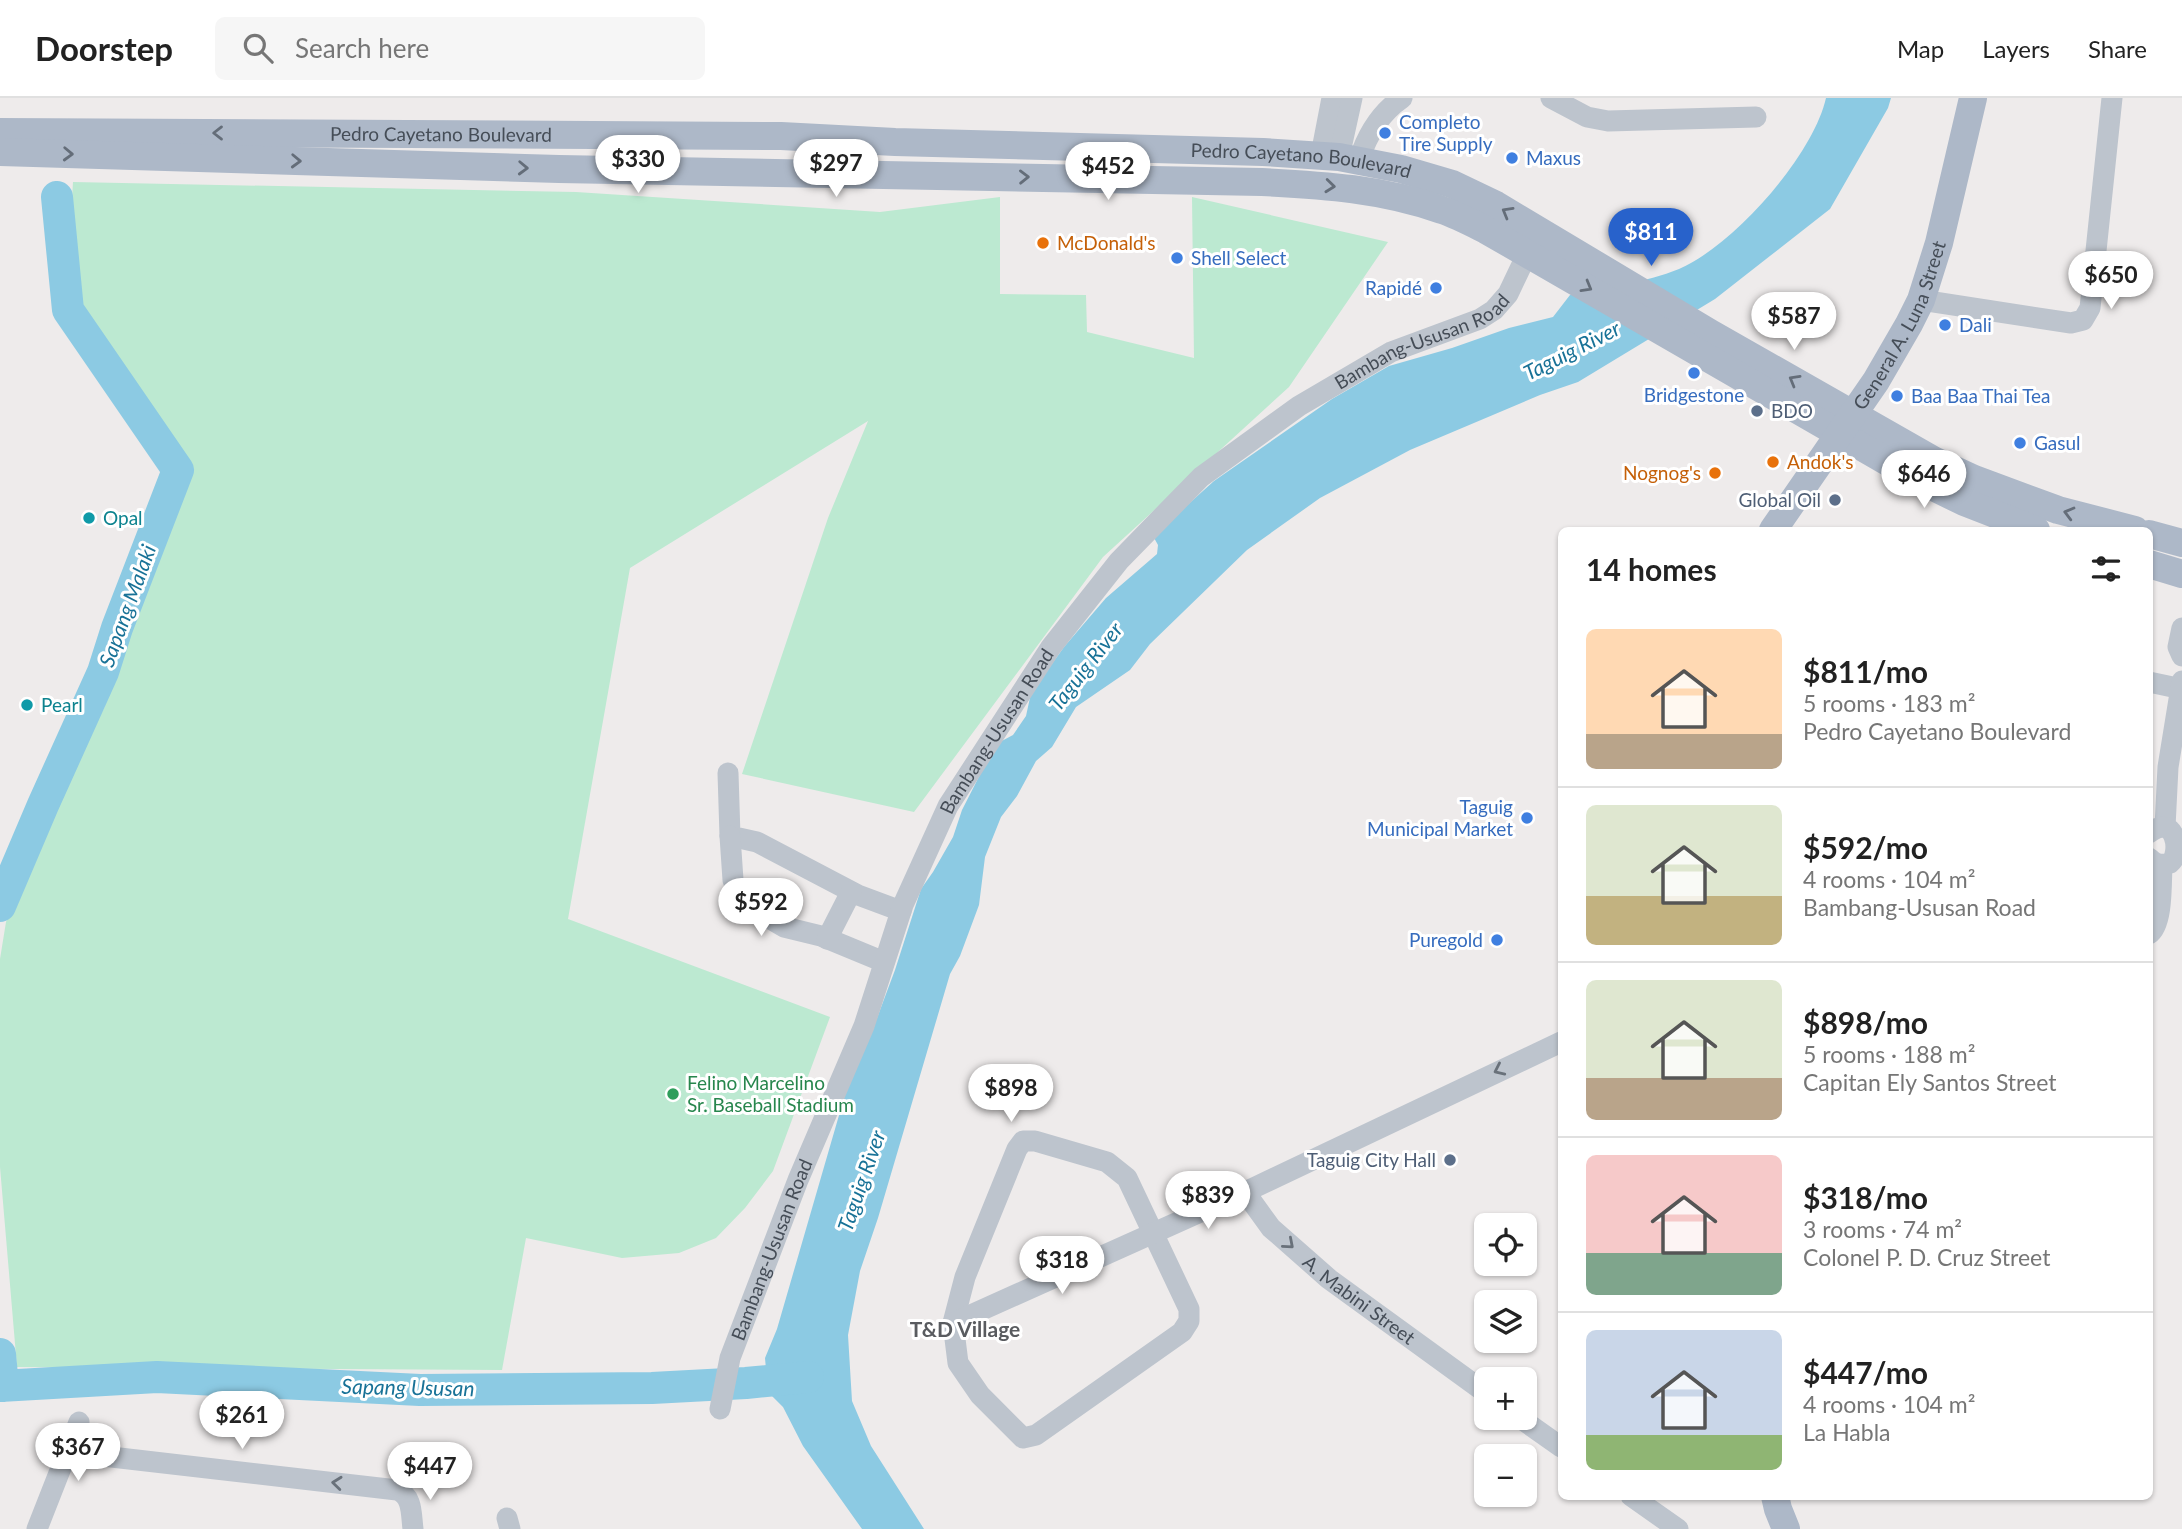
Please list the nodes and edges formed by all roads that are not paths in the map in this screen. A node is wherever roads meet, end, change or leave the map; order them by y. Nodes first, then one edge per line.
1 (1332, 98) edge
2 (1352, 98) edge
3 (1402, 98) edge
4 (1551, 98) edge
5 (1973, 98) edge
6 (2112, 98) edge
7 (1756, 117) dead end
8 (0, 132) edge
9 (719, 136) junction
10 (0, 152) edge
11 (1264, 152) junction
12 (1340, 157) junction
13 (719, 172) junction
14 (1262, 181) junction
15 (1528, 252) junction
16 (1921, 300) junction
17 (1704, 342) junction
18 (1846, 424) junction
19 (1775, 527) edge
20 (2028, 527) edge
21 (2124, 527) edge
22 (2153, 535) edge
23 (2182, 542) edge
24 (2153, 565) edge
25 (2182, 574) edge
26 (2182, 628) edge
27 (2182, 656) edge
28 (2153, 682) edge
29 (2182, 686) edge
30 (2159, 765) edge
31 (728, 773) dead end
32 (2157, 830) edge
33 (730, 836) junction
34 (2182, 847) edge
35 (2156, 862) edge
36 (851, 892) junction
37 (901, 911) junction
38 (2153, 931) edge
39 (827, 939) junction
40 (884, 962) junction
41 (1558, 1043) edge
42 (1245, 1192) junction
43 (1153, 1231) junction
44 (953, 1323) junction
45 (1474, 1384) edge
46 (721, 1401) dead end
47 (79, 1422) dead end
48 (1537, 1430) edge
49 (1558, 1445) edge
50 (68, 1452) junction
51 (1637, 1500) edge
52 (37, 1529) edge
53 (413, 1529) edge
54 (1678, 1529) edge

1 - 12 street
2 - 12 street
3 - 12 street
4 - 7 street
5 - 16 main road, General A. Luna Street
6 - 16 street
9 -> 8 main road, Pedro Cayetano Boulevard
9 - 11 main road, Pedro Cayetano Boulevard
9 - 13 main road
10 -> 13 main road, Pedro Cayetano Boulevard
11 - 12 main road, Pedro Cayetano Boulevard
11 - 14 main road
17 -> 12 main road, Pedro Cayetano Boulevard
13 -> 14 main road, Pedro Cayetano Boulevard
14 -> 15 main road, Pedro Cayetano Boulevard
15 -> 17 main road, Pedro Cayetano Boulevard
15 - 37 street, Bambang-Ususan Road
16 - 18 main road, General A. Luna Street
17 - 18 main road, Pedro Cayetano Boulevard
18 - 19 main road, General A. Luna Street
18 - 20 main road, Pedro Cayetano Boulevard
21 -> 18 main road, Pedro Cayetano Boulevard
22 - 23 main road
24 - 25 main road
26 - 27 street
28 - 29 street
29 - 30 street
30 - 32 street
31 - 33 street
32 - 34 street
33 - 36 street
33 - 39 street
34 - 35 street
35 - 38 street
36 - 37 street
36 - 39 street
37 - 40 street, Bambang-Ususan Road
39 - 40 street
40 - 46 street, Bambang-Ususan Road
41 -> 42 street
42 - 43 street
42 -> 45 street, A. Mabini Street
43 - 44 street
43 - 44 street
43 - 44 street
47 - 50 street
48 - 49 street
50 - 52 street
53 -> 50 street
51 - 54 street

